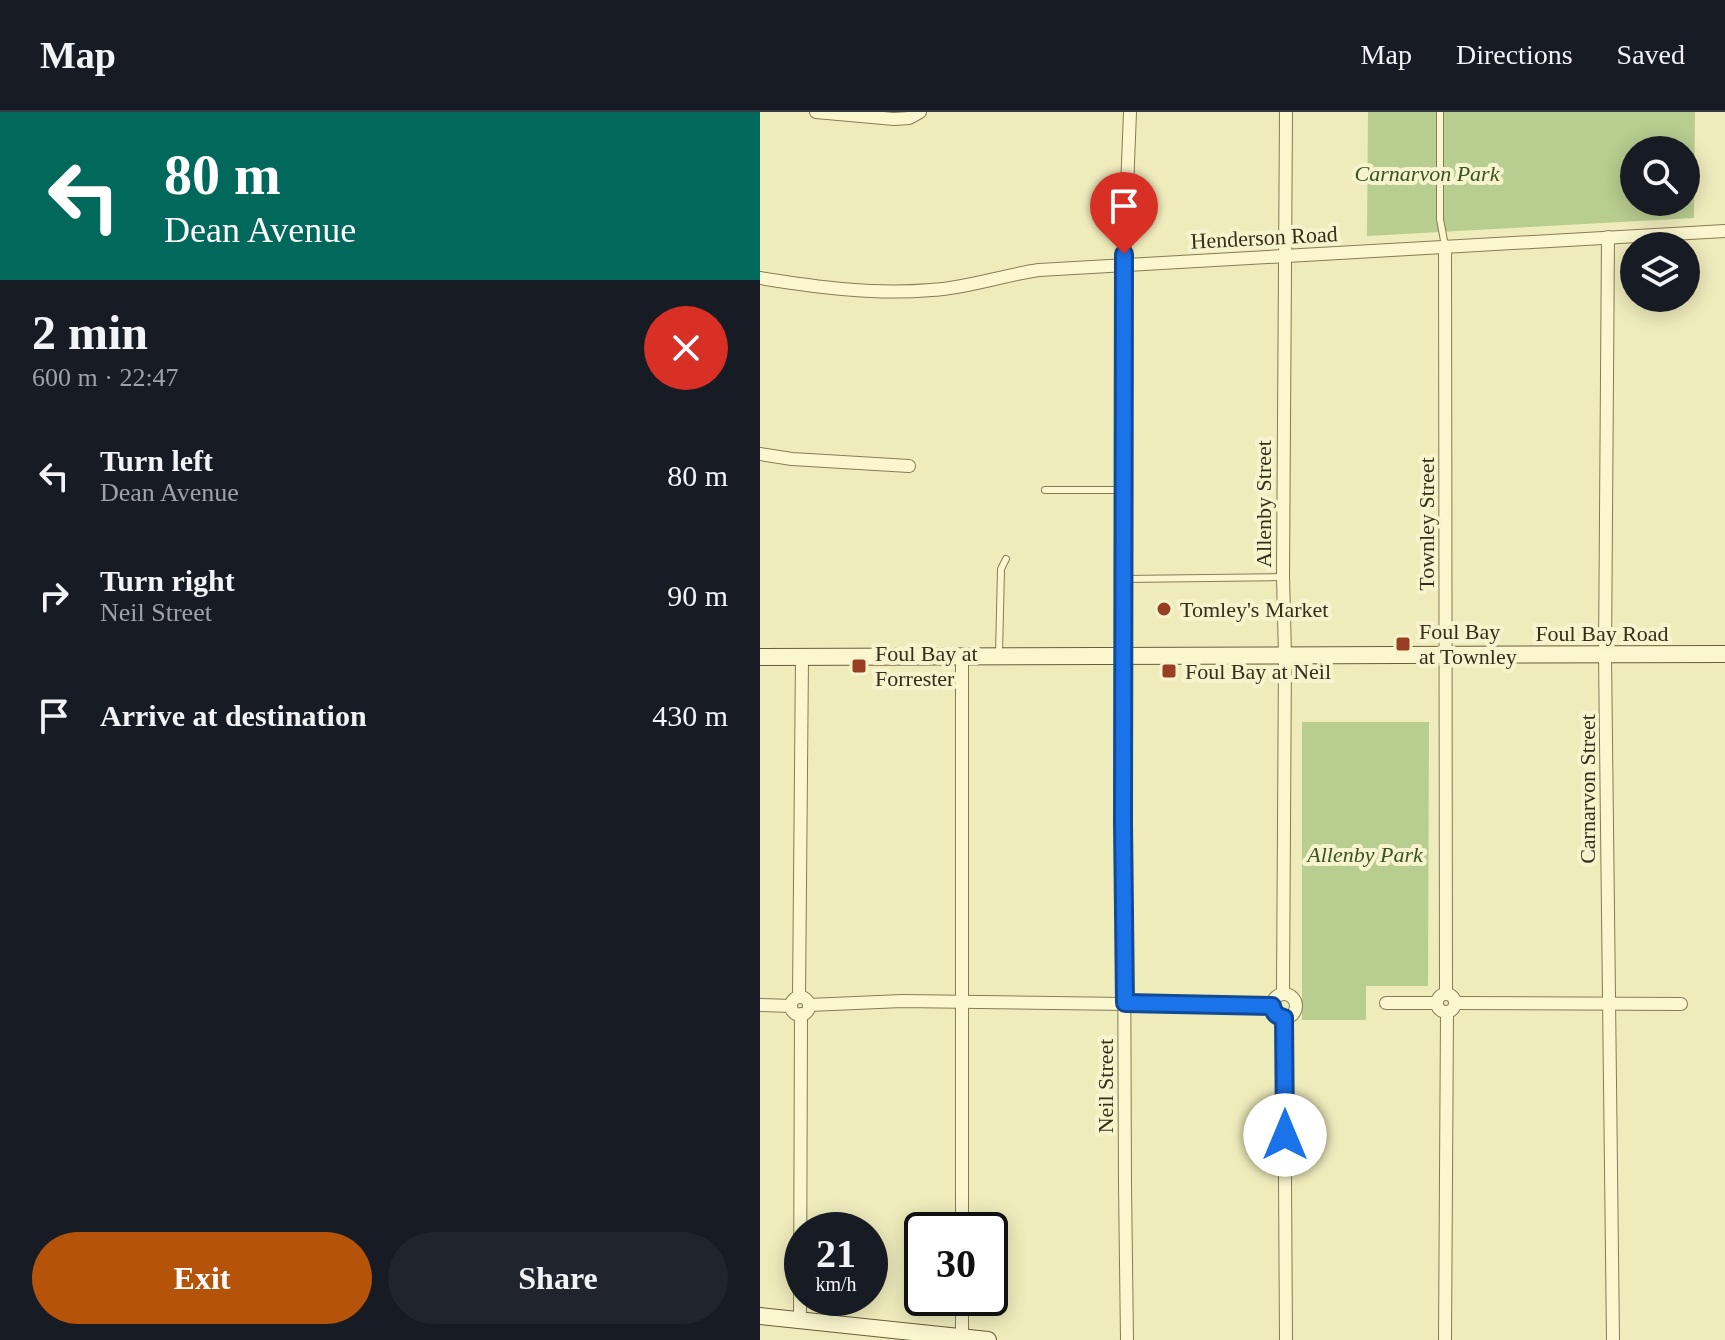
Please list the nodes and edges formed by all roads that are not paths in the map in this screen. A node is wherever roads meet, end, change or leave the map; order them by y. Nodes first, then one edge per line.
1 (816, 112) edge
2 (920, 112) edge
3 (1130, 112) edge
4 (1286, 112) edge
5 (1440, 112) edge
6 (1725, 231) edge
7 (1608, 237) junction
8 (1445, 246) junction
9 (1285, 256) junction
10 (1124, 265) junction
11 (760, 278) edge
12 (760, 454) edge
13 (909, 466) dead end
14 (1045, 490) dead end
15 (1123, 490) junction
16 (1006, 559) dead end
17 (1283, 577) junction
18 (1123, 579) junction
19 (1725, 654) edge
20 (962, 655) junction
21 (999, 655) junction
22 (1123, 655) junction
23 (1285, 655) junction
24 (1446, 655) junction
25 (1605, 655) junction
26 (760, 657) edge
27 (802, 657) junction
28 (1283, 993) junction
29 (963, 1002) junction
30 (1125, 1003) junction
31 (1386, 1003) dead end
32 (1446, 1003) junction
33 (1608, 1004) junction
34 (1681, 1004) dead end
35 (760, 1005) edge
36 (800, 1006) junction
37 (1272, 1006) junction
38 (1284, 1018) junction
39 (962, 1212) edge
40 (760, 1316) edge
41 (962, 1316) edge
42 (800, 1320) junction
43 (962, 1338) edge
44 (988, 1340) edge
45 (1127, 1340) edge
46 (1286, 1340) edge
47 (1445, 1340) edge
48 (1613, 1340) edge

1 - 2 street
3 - 10 street, Neil Street
4 - 9 street, Allenby Street
5 - 8 lane
6 - 7 street, Henderson Road
7 - 8 street, Henderson Road
7 - 25 street, Carnarvon Street
8 - 9 street, Henderson Road
8 - 24 street, Townley Street
9 - 10 street, Henderson Road
9 - 17 street, Allenby Street
10 - 11 street, Henderson Road
10 - 15 street, Neil Street
12 - 13 street
14 - 15 lane
15 - 18 street, Neil Street
16 - 21 lane
17 - 18 lane
17 - 23 street, Allenby Street
18 - 22 street, Neil Street
19 - 25 main road, Foul Bay Road
20 - 21 main road, Foul Bay Road
20 - 27 main road, Foul Bay Road
20 - 29 street
21 - 22 main road, Foul Bay Road
22 - 23 main road, Foul Bay Road
22 - 30 street, Neil Street
23 - 24 main road, Foul Bay Road
23 - 28 street, Allenby Street
24 - 25 main road, Foul Bay Road
24 - 32 street, Townley Street
25 - 33 street, Carnarvon Street
26 - 27 main road, Foul Bay Road
27 - 36 street
28 - 37 street
28 - 38 street
29 - 30 street
29 - 36 street
29 - 39 street
30 - 37 street
30 - 45 street, Neil Street
31 - 32 street
32 - 33 street
32 - 47 street, Townley Street
33 - 34 street
33 - 48 street, Carnarvon Street
35 - 36 street
36 - 42 street
37 - 38 street
38 - 46 street
40 - 42 main road
41 - 43 street
42 - 43 main road
43 - 44 main road

